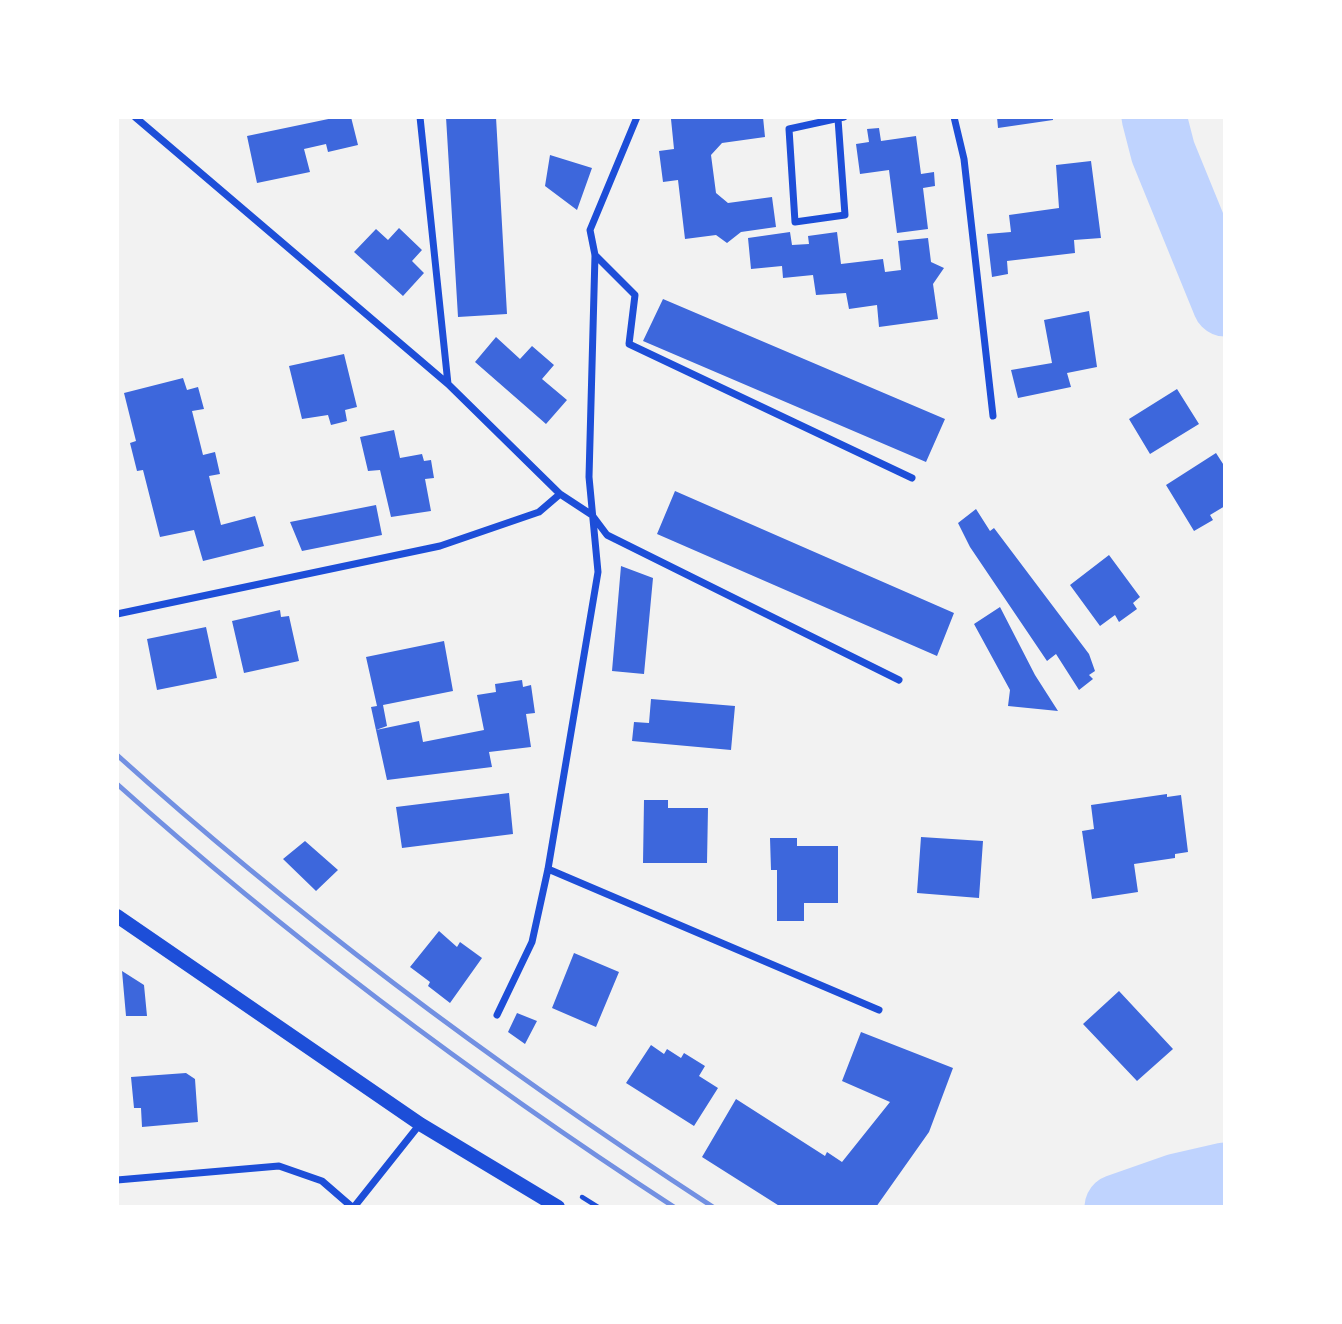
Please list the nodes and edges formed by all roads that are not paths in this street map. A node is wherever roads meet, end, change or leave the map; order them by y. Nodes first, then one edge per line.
1 (135, 117) edge
2 (420, 117) edge
3 (637, 117) edge
4 (954, 117) edge
5 (841, 118) edge
6 (595, 255) junction
7 (448, 384) junction
8 (993, 416) dead end
9 (912, 478) dead end
10 (561, 494) junction
11 (592, 515) junction
12 (117, 614) edge
13 (899, 680) dead end
14 (548, 869) junction
15 (117, 916) edge
16 (879, 1010) dead end
17 (497, 1015) dead end
18 (420, 1124) junction
19 (117, 1180) edge
20 (353, 1207) edge
21 (558, 1207) edge

1 - 7 street
2 - 7 street
3 - 6 street
4 - 8 street
5 - 5 street
6 - 9 street
6 - 11 street
7 - 10 street
10 - 11 street
10 - 12 street
11 - 13 street
11 - 14 street
14 - 16 street
14 - 17 street
15 - 18 main road
18 - 20 street
18 - 21 main road
19 - 20 street

